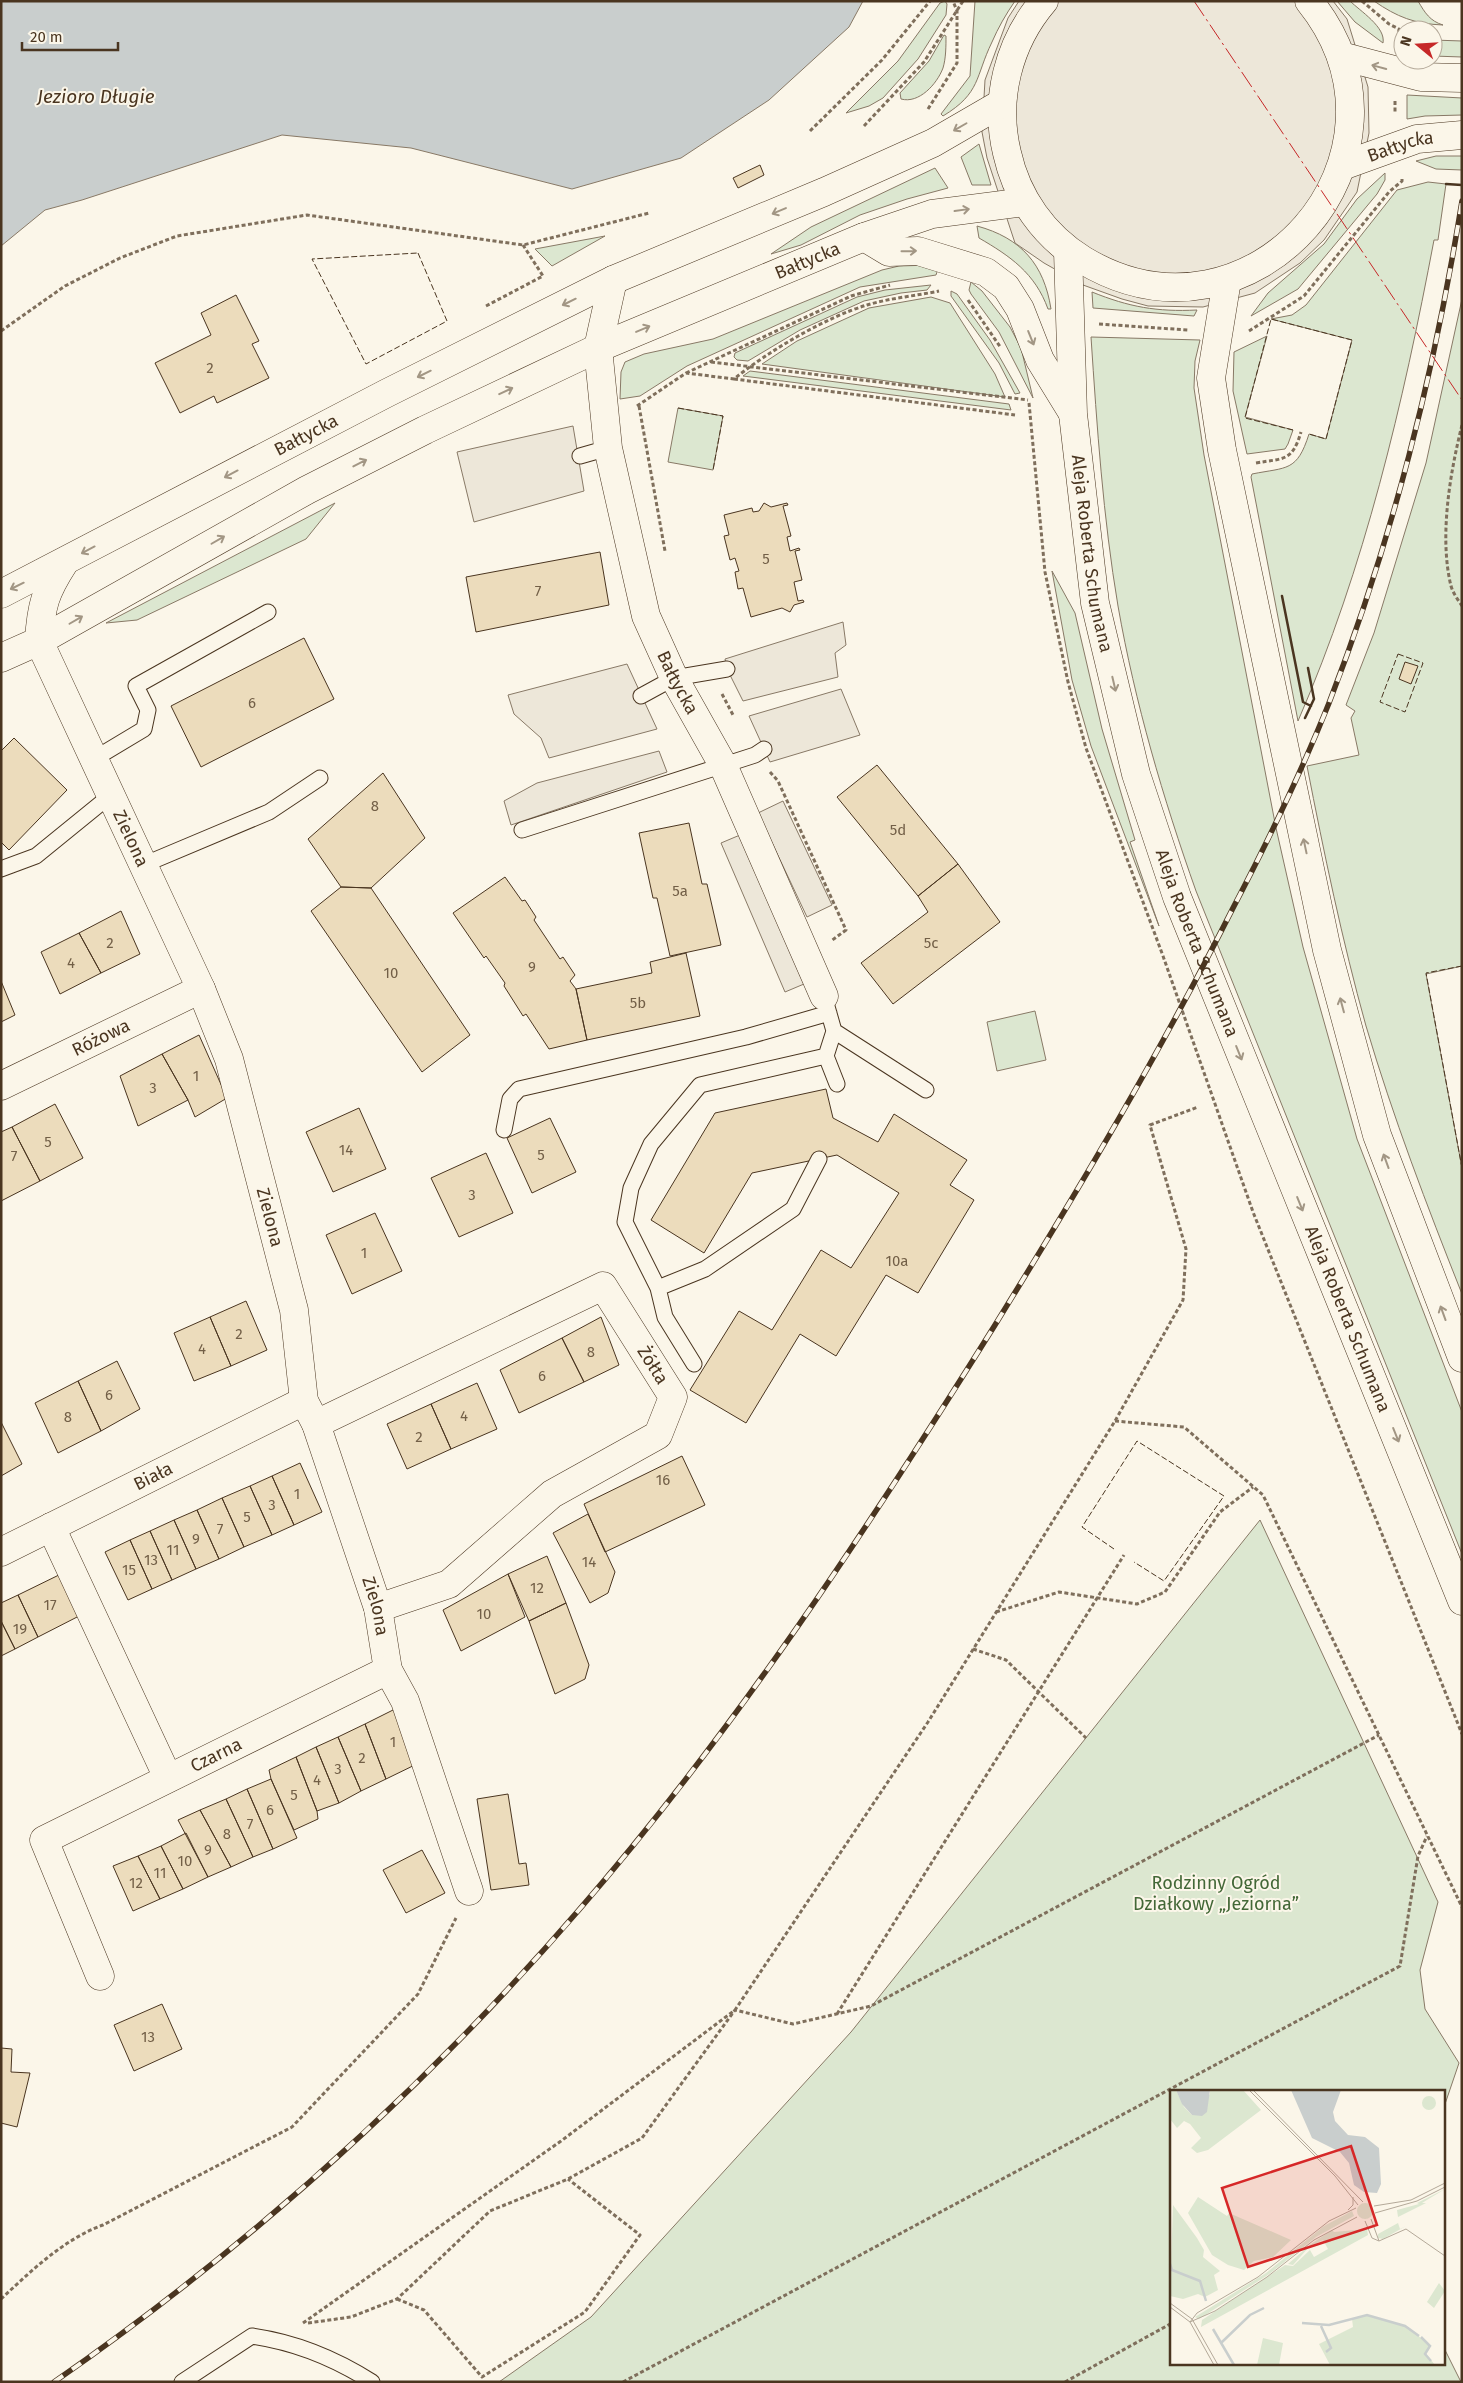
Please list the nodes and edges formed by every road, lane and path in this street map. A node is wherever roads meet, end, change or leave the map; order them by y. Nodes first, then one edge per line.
1 (930, 1) edge
2 (954, 1) edge
3 (963, 1) edge
4 (1044, 1) edge
5 (1309, 1) edge
6 (1362, 1) edge
7 (957, 11) junction
8 (1393, 26) edge
9 (1341, 56) junction
10 (1462, 78) edge
11 (1395, 98) dead end
12 (1002, 102) junction
13 (923, 118) dead end
14 (1395, 118) dead end
15 (864, 126) dead end
16 (810, 131) dead end
17 (1462, 135) edge
18 (1342, 166) junction
19 (1401, 171) dead end
20 (1025, 202) junction
21 (649, 213) dead end
22 (864, 238) junction
23 (523, 245) junction
24 (1068, 251) junction
25 (543, 276) dead end
26 (613, 280) junction
27 (1227, 280) junction
28 (892, 284) dead end
29 (939, 291) dead end
30 (967, 298) dead end
31 (1098, 324) dead end
32 (1190, 330) dead end
33 (1, 331) edge
34 (1244, 334) dead end
35 (598, 348) junction
36 (1004, 354) dead end
37 (710, 362) junction
38 (749, 366) junction
39 (686, 373) junction
40 (734, 379) junction
41 (1025, 393) dead end
42 (1028, 400) junction
43 (639, 406) junction
44 (604, 410) junction
45 (1073, 414) junction
46 (1014, 416) dead end
47 (1462, 425) edge
48 (1301, 432) dead end
49 (608, 448) junction
50 (580, 456) dead end
51 (1226, 469) junction
52 (665, 553) dead end
53 (64, 563) junction
54 (1, 594) edge
55 (1462, 606) edge
56 (268, 612) dead end
57 (39, 641) junction
58 (1, 658) edge
59 (728, 670) dead end
60 (711, 673) junction
61 (674, 678) junction
62 (641, 696) dead end
63 (759, 752) junction
64 (94, 759) junction
65 (723, 765) junction
66 (320, 778) dead end
67 (110, 795) junction
68 (522, 830) dead end
69 (143, 865) junction
70 (1, 869) edge
71 (830, 942) dead end
72 (201, 988) junction
73 (826, 1005) junction
74 (834, 1032) junction
75 (826, 1056) junction
76 (837, 1084) dead end
77 (1, 1086) edge
78 (926, 1090) dead end
79 (1198, 1107) dead end
80 (504, 1130) dead end
81 (819, 1159) dead end
82 (658, 1288) junction
83 (1462, 1358) edge
84 (694, 1364) dead end
85 (310, 1413) junction
86 (1115, 1421) junction
87 (1253, 1487) junction
88 (50, 1527) junction
89 (1, 1552) edge
90 (1124, 1555) dead end
91 (1098, 1598) junction
92 (1462, 1601) edge
93 (378, 1608) junction
94 (995, 1612) junction
95 (973, 1649) junction
96 (388, 1670) junction
97 (1039, 1692) junction
98 (1462, 1734) edge
99 (1379, 1735) junction
100 (1086, 1738) dead end
101 (168, 1778) junction
102 (1427, 1836) junction
103 (469, 1891) joint
104 (1462, 1907) edge
105 (100, 1976) dead end
106 (734, 2010) junction
107 (837, 2014) junction
108 (568, 2179) junction
109 (1, 2299) edge
110 (397, 2299) junction
111 (1170, 2324) edge
112 (182, 2382) edge
113 (372, 2382) edge
114 (623, 2382) edge
115 (1065, 2382) edge

1 - 16 path
2 - 7 path
3 - 7 path
4 - 12 main road
5 - 9 main road
6 - 8 path
7 - 13 path
7 - 15 path
10 -> 9 main road
9 - 18 main road
11 - 14 path
12 - 20 main road
12 -> 26 main road, Bałtycka
17 - 18 main road, Bałtycka
18 - 27 main road
19 - 34 path
22 -> 20 main road, Bałtycka
20 - 24 main road
21 - 23 path
35 -> 22 main road, Bałtycka
22 -> 45 main road
23 - 25 path
23 - 33 path
24 - 27 main road
24 - 45 main road, Aleja Roberta Schumana
26 - 35 main road, Bałtycka
26 -> 53 main road, Bałtycka
27 - 51 main road
28 - 37 path
29 - 38 path
30 - 36 path
31 - 32 path
35 - 44 main road, Bałtycka
57 -> 35 main road, Bałtycka
37 - 38 path
37 - 39 path
38 - 40 path
38 - 42 path
39 - 40 path
39 - 43 path
40 - 46 path
41 - 42 path
42 - 98 path
43 - 44 path
43 - 52 path
44 - 49 main road, Bałtycka
45 -> 92 main road, Aleja Roberta Schumana
47 - 55 path
48 - 51 path
49 - 50 lane
49 - 61 main road, Bałtycka
83 -> 51 main road
53 -> 54 main road, Bałtycka
53 - 57 main road, Zielona
56 - 64 lane
57 - 58 main road, Bałtycka
57 - 64 main road, Zielona
59 - 60 lane
60 - 61 lane
60 - 63 path
61 - 62 lane
61 - 65 main road, Bałtycka
63 - 65 lane
63 - 71 path
64 - 67 main road, Zielona
65 - 68 lane
65 - 73 main road, Bałtycka
66 - 69 lane
67 - 69 main road, Zielona
67 - 70 lane
69 - 72 main road, Zielona
72 - 77 main road, Różowa
72 - 85 main road, Zielona
73 - 74 lane
73 - 80 lane
74 - 75 lane
74 - 78 lane
75 - 76 lane
75 - 82 lane
79 - 86 path
81 - 82 lane
82 - 84 lane
85 - 88 main road, Biała
85 - 93 main road, Zielona
85 - 93 main road, Żółta
86 - 87 path
86 - 94 path
87 - 91 path
87 - 99 path
88 - 89 main road, Biała
88 - 101 main road
90 - 91 path
91 - 94 path
91 - 97 path
93 - 96 main road, Zielona
94 - 95 path
95 - 97 path
95 - 106 path
96 - 101 main road, Czarna
96 - 103 main road, Zielona
97 - 100 path
97 - 107 path
99 - 102 path
99 - 107 path
101 - 105 main road, Czarna
102 - 104 path
102 - 114 path
103 - 109 path
106 - 107 path
106 - 108 path
106 - 110 path
108 - 110 path
108 - 110 path
111 - 115 path
112 - 113 lane

